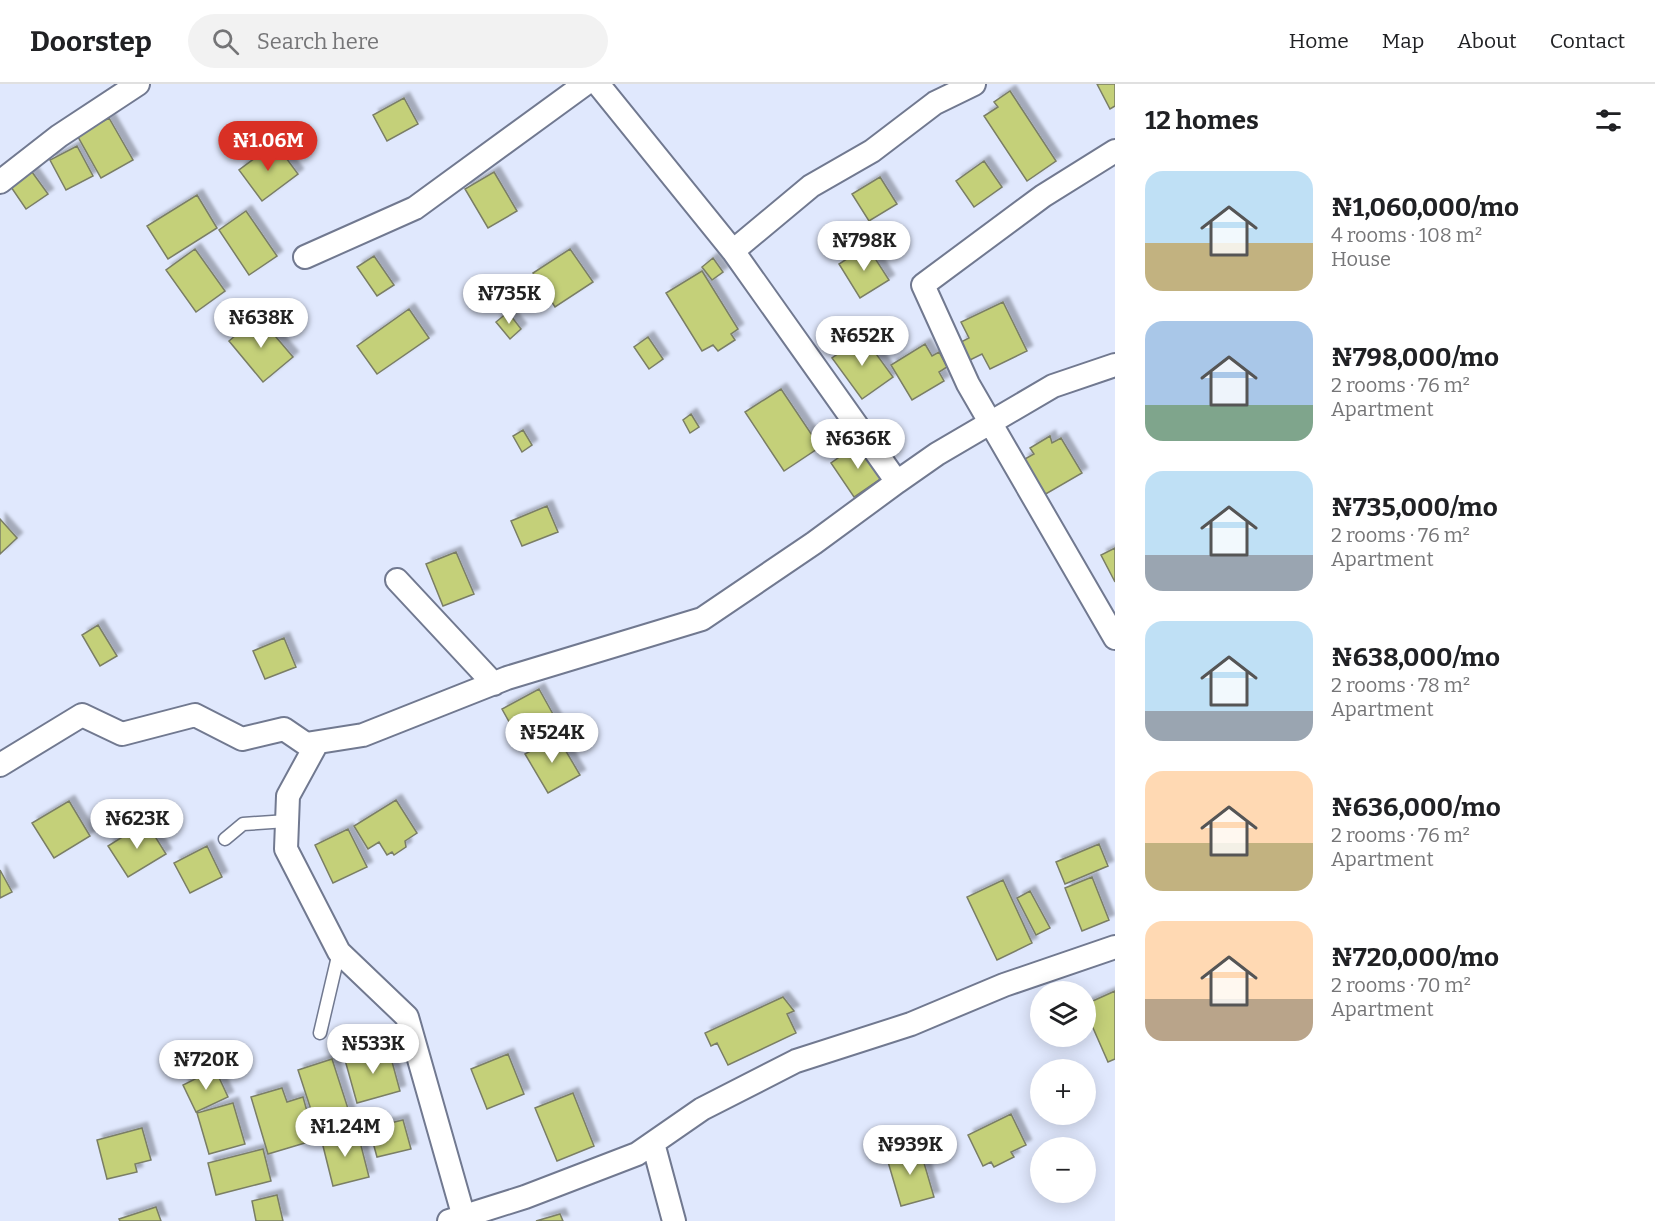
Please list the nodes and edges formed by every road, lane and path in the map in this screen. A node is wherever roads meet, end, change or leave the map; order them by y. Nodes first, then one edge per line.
1 (138, 84) edge
2 (585, 84) edge
3 (598, 84) edge
4 (974, 84) edge
5 (1115, 151) edge
6 (0, 182) edge
7 (733, 251) junction
8 (304, 257) dead end
9 (1115, 365) edge
10 (991, 424) junction
11 (897, 482) junction
12 (397, 580) dead end
13 (1115, 638) edge
14 (494, 684) junction
15 (317, 743) junction
16 (0, 765) edge
17 (287, 821) junction
18 (225, 839) dead end
19 (1115, 947) edge
20 (339, 952) junction
21 (320, 1033) dead end
22 (653, 1143) junction
23 (459, 1219) edge
24 (674, 1221) edge

1 - 6 street
2 - 8 street
3 - 7 street
4 - 7 street
5 - 10 street
7 - 11 street
9 - 10 street
10 - 11 street
10 - 13 street
11 - 14 street
12 - 14 street
14 - 15 street
15 - 16 street
15 - 17 street
17 - 18 lane
17 - 20 street
19 - 22 street
20 - 21 lane
20 - 23 street
22 - 23 street
22 - 24 street

